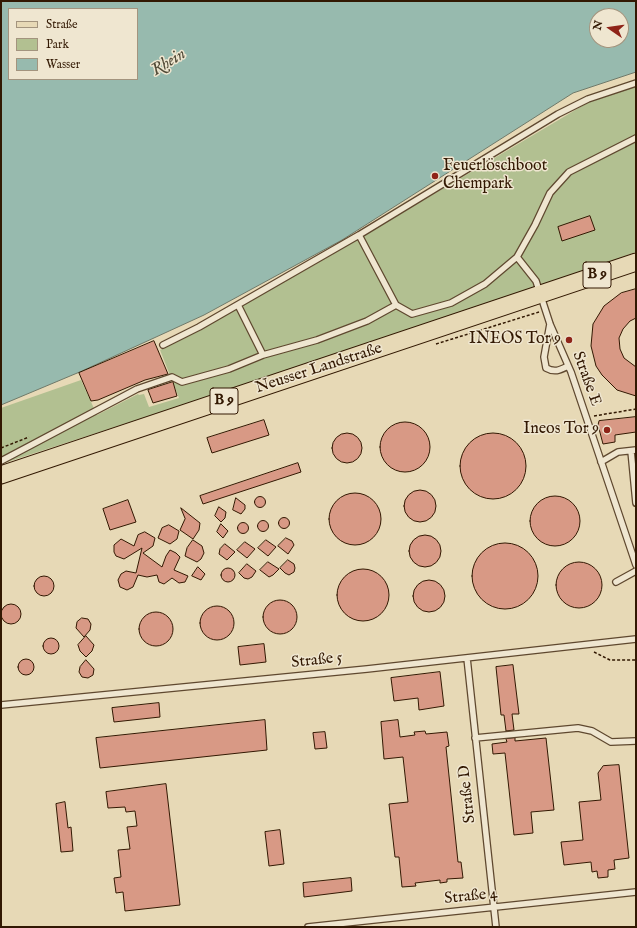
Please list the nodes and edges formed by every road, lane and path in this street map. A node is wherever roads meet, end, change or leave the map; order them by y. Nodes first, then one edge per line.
1 (636, 83) edge
2 (636, 138) edge
3 (359, 235) junction
4 (517, 257) junction
5 (636, 262) edge
6 (540, 294) junction
7 (238, 305) junction
8 (396, 305) junction
9 (550, 324) junction
10 (163, 345) dead end
11 (263, 355) junction
12 (568, 366) junction
13 (636, 409) edge
14 (586, 417) junction
15 (633, 450) edge
16 (1, 461) edge
17 (601, 462) junction
18 (1, 475) edge
19 (636, 503) edge
20 (636, 541) edge
21 (629, 544) junction
22 (636, 565) edge
23 (636, 571) edge
24 (616, 582) dead end
25 (636, 639) edge
26 (586, 644) junction
27 (467, 658) junction
28 (636, 660) edge
29 (1, 705) edge
30 (476, 738) junction
31 (636, 741) edge
32 (636, 892) edge
33 (494, 908) junction
34 (308, 927) edge
35 (496, 927) edge

1 - 3 lane
2 - 4 lane
3 - 7 lane
3 - 8 lane
4 - 6 lane, Straße E
4 - 8 lane
5 - 6 main road, Neusser Landstraße / B 9
6 - 9 lane, Straße E
6 - 18 main road, Neusser Landstraße / B 9
7 - 10 lane
7 - 11 lane
8 - 11 lane
9 - 12 lane, Straße E
9 - 12 lane
11 - 16 lane
12 - 14 lane, Straße E
13 - 14 path
14 - 17 lane, Straße E
15 - 17 lane
15 - 19 lane
17 - 21 lane, Straße E
20 - 21 lane
21 - 22 lane, Straße E
23 - 24 lane
25 - 26 lane, Straße 5
26 - 27 lane, Straße 5
26 - 28 path
27 - 29 lane, Straße 5
27 - 30 lane, Straße D
30 - 31 lane
30 - 33 lane, Straße D
32 - 33 lane, Straße 4
33 - 34 lane, Straße 4
33 - 35 lane, Straße D

